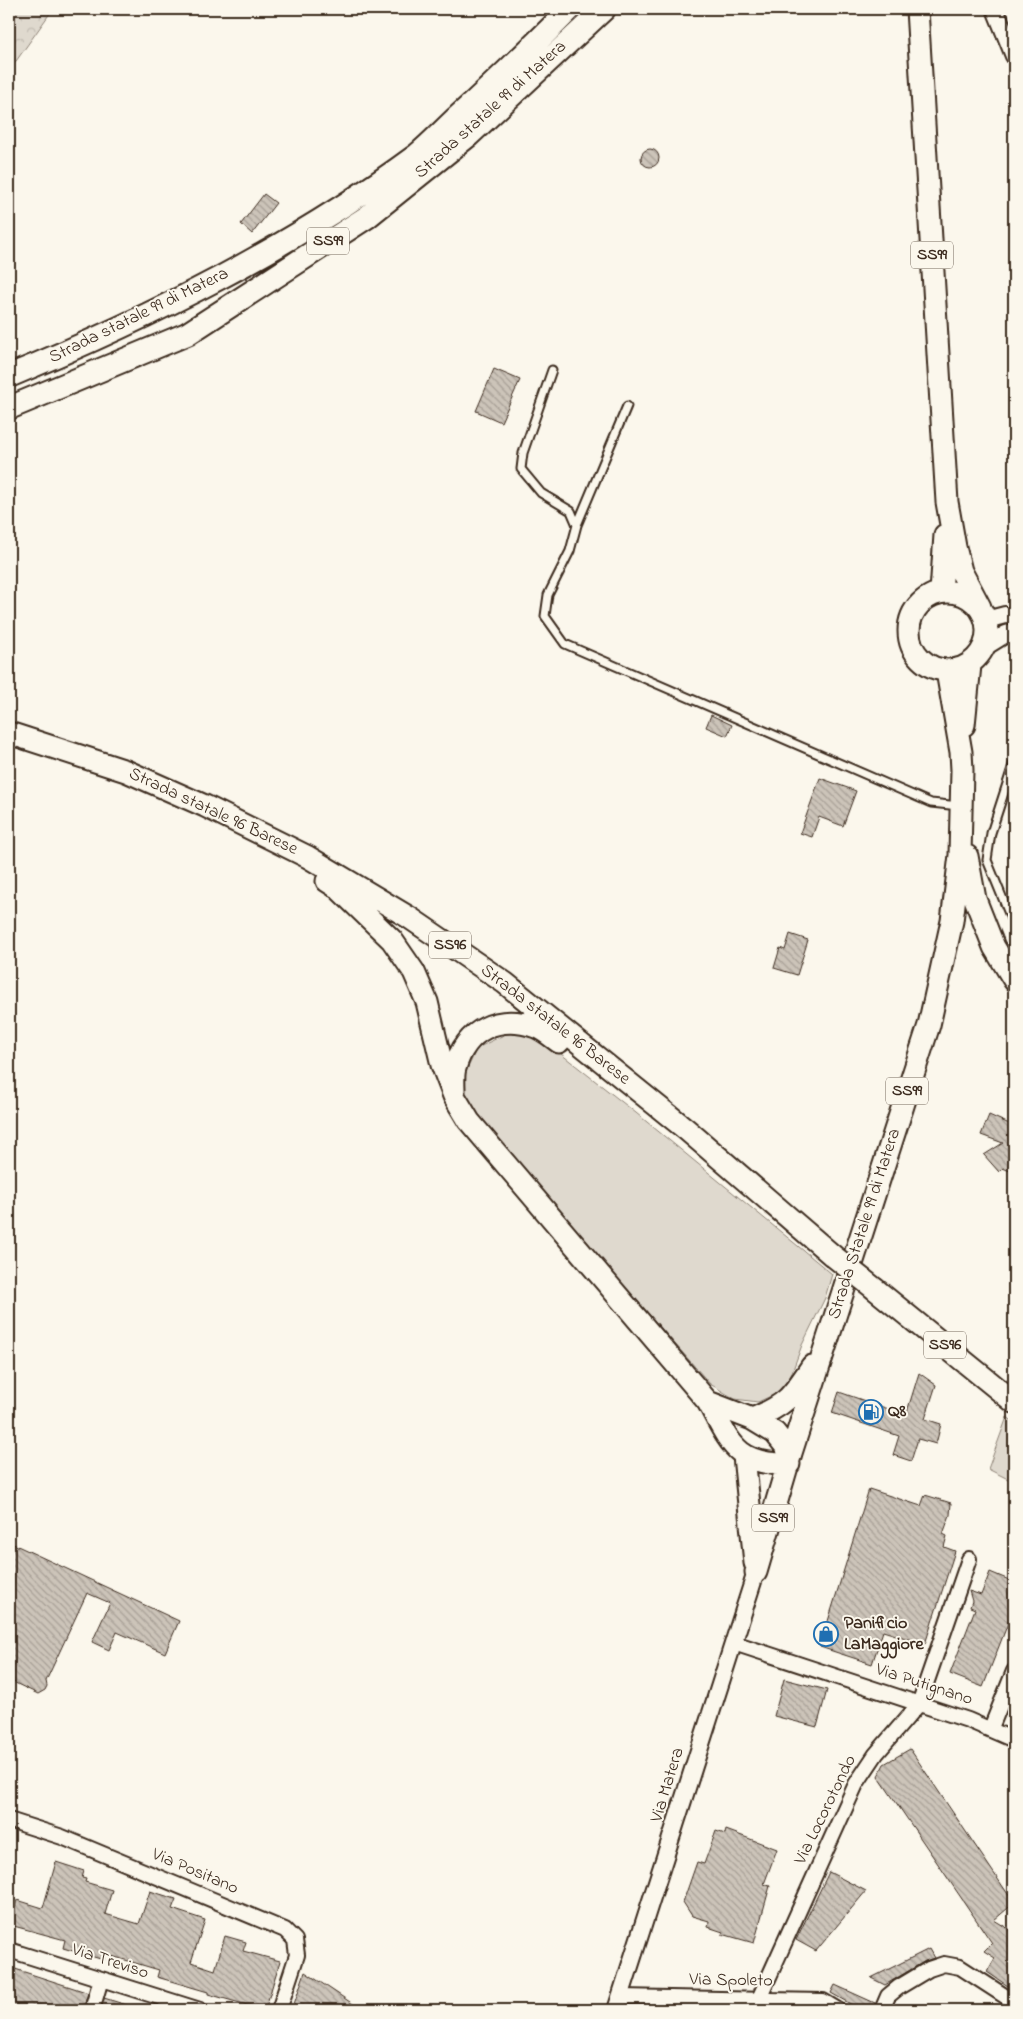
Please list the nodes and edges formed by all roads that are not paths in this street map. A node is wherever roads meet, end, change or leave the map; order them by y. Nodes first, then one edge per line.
1 (570, 9) edge
2 (604, 9) edge
3 (917, 9) edge
4 (995, 9) edge
5 (1014, 56) edge
6 (552, 370) dead end
7 (9, 376) edge
8 (627, 406) dead end
9 (9, 408) edge
10 (947, 502) junction
11 (577, 525) junction
12 (940, 592) junction
13 (983, 614) junction
14 (1014, 615) edge
15 (1014, 632) edge
16 (985, 647) junction
17 (970, 665) junction
18 (947, 671) junction
19 (9, 733) edge
20 (961, 752) junction
21 (1014, 762) edge
22 (205, 806) junction
23 (962, 807) junction
24 (962, 834) junction
25 (1014, 926) edge
26 (1014, 980) edge
27 (454, 1096) junction
28 (687, 1130) junction
29 (827, 1342) junction
30 (708, 1402) junction
31 (1014, 1402) edge
32 (752, 1419) junction
33 (744, 1456) junction
34 (790, 1458) junction
35 (968, 1559) dead end
36 (756, 1572) junction
37 (734, 1643) junction
38 (1014, 1671) edge
39 (919, 1704) junction
40 (991, 1728) junction
41 (1014, 1740) edge
42 (9, 1820) edge
43 (9, 1950) edge
44 (101, 1980) junction
45 (1014, 2002) edge
46 (619, 2003) edge
47 (751, 2004) edge
48 (192, 2009) edge
49 (92, 2010) edge
50 (279, 2010) edge
51 (838, 2010) edge
52 (882, 2010) edge

1 - 7 highway, Strada statale 99 di Matera / SS99
2 - 9 highway, Strada statale 99 di Matera / SS99
3 - 10 main road, SS99
4 - 5 street
6 - 11 lane
8 - 11 lane
10 - 12 main road, SS99
10 - 13 main road, SS99
11 - 23 lane
12 - 13 main road
12 - 18 main road
13 - 14 street
13 - 16 main road
15 - 16 street
16 - 17 main road
17 - 18 main road
17 - 20 main road, Strada Statale 99 di Matera / SS99
18 - 20 main road, Strada Statale 99 di Matera / SS99
19 - 22 main road, Strada statale 96 Barese / SS96
20 - 23 main road, Strada Statale 99 di Matera / SS99
21 - 25 lane
22 - 27 main road
22 - 28 main road, Strada statale 96 Barese / SS96
23 - 24 main road, Strada Statale 99 di Matera / SS99
24 - 26 main road
24 - 29 main road, Strada Statale 99 di Matera / SS99
27 - 28 main road
27 - 30 main road
28 - 31 main road, Strada statale 96 Barese / SS96, bridge
29 - 32 main road
29 - 34 main road, Strada Statale 99 di Matera / SS99
30 - 32 main road
30 - 33 main road
32 - 34 main road
33 - 34 main road
33 - 36 main road
34 - 36 main road, Strada Statale 99 di Matera / SS99
35 - 39 street, Via Locorotondo
36 - 37 street, Via Matera
37 - 39 street, Via Putignano
37 - 46 street, Via Matera
38 - 40 street
39 - 40 street, Via Putignano
39 - 47 street, Via Locorotondo
40 - 41 street, Via Putignano
42 - 50 street, Via Positano
43 - 44 street, Via Treviso
44 - 48 street, Via Treviso
44 - 49 street
45 - 52 street
46 - 47 street, Via Spoleto
47 - 51 street, Via Spoleto

